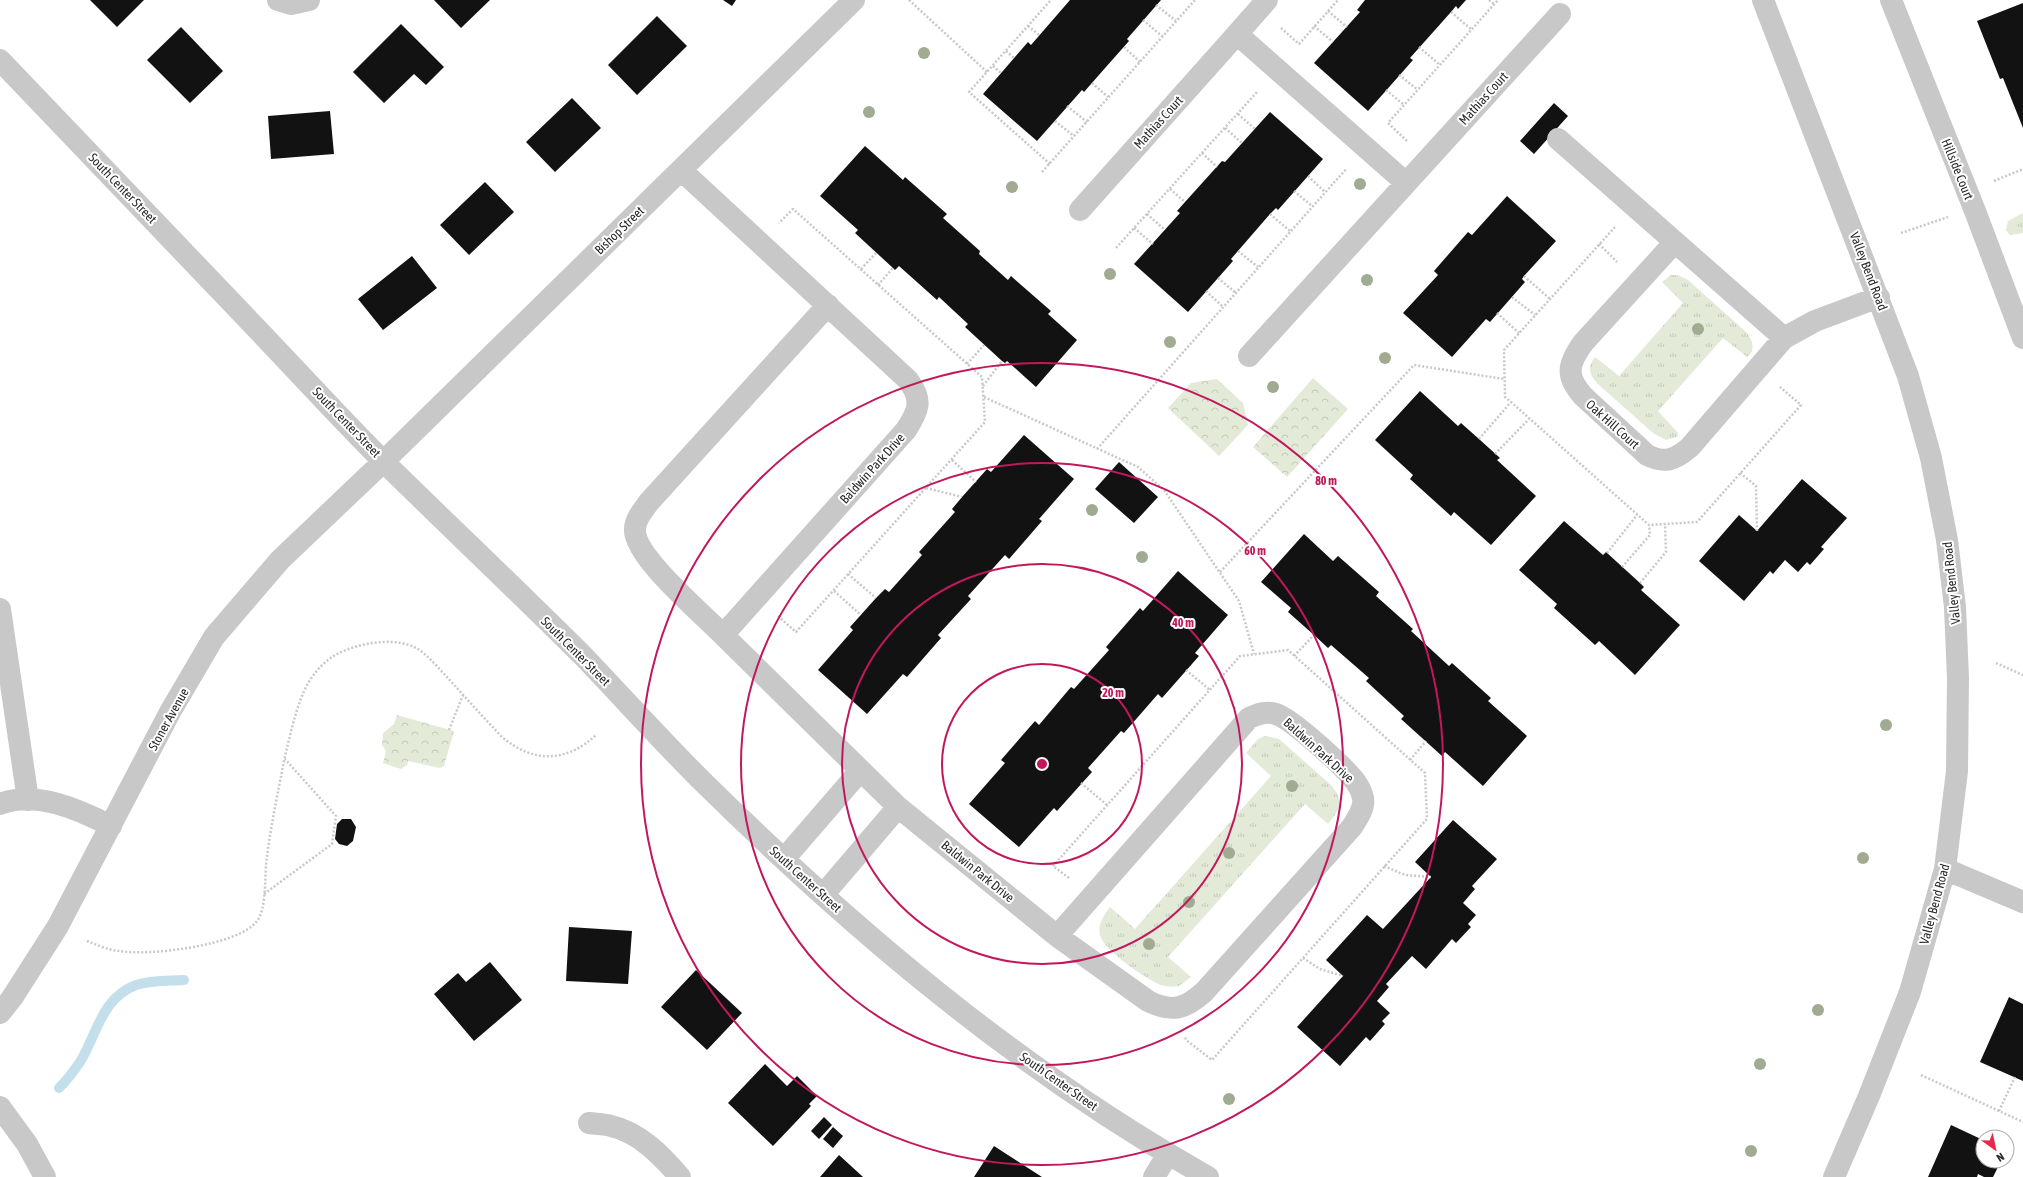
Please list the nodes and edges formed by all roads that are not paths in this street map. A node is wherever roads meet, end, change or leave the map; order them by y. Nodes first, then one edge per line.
1 (278, 0) edge
2 (309, 0) edge
3 (854, 0) edge
4 (1267, 0) edge
5 (1763, 0) edge
6 (1891, 0) edge
7 (1560, 14) dead end
8 (1237, 34) junction
9 (0, 60) edge
10 (1558, 139) dead end
11 (681, 170) junction
12 (1406, 182) junction
13 (1080, 210) dead end
14 (1675, 242) junction
15 (1879, 297) junction
16 (828, 305) junction
17 (1784, 338) junction
18 (2023, 338) edge
19 (1249, 356) dead end
20 (384, 461) junction
21 (0, 609) edge
22 (723, 634) junction
23 (3, 649) edge
24 (860, 771) junction
25 (28, 800) junction
26 (0, 804) edge
27 (898, 807) junction
28 (111, 826) junction
29 (784, 859) junction
30 (1945, 869) junction
31 (824, 895) junction
32 (2023, 902) edge
33 (1057, 936) junction
34 (0, 1013) edge
35 (0, 1107) edge
36 (589, 1123) dead end
37 (1168, 1154) junction
38 (45, 1177) edge
39 (680, 1177) edge
40 (1154, 1177) edge
41 (1208, 1177) edge
42 (1834, 1177) edge

1 - 2 street
3 - 11 street, Bishop Street
4 - 8 street, Mathias Court
5 - 15 street, Valley Bend Road
6 - 18 street, Hillside Court
7 - 12 street, Mathias Court
8 - 12 street
8 - 13 street, Mathias Court
9 - 20 street, South Center Street
10 - 14 street
11 - 16 street, Baldwin Park Drive
11 - 20 street, Bishop Street
12 - 19 street, Mathias Court
14 - 17 street
14 - 17 street, Oak Hill Court
15 - 17 street, Oak Hill Court
15 - 30 street, Valley Bend Road
16 - 22 street
16 - 22 street, Baldwin Park Drive
20 - 28 street, Stoner Avenue
20 - 29 street, South Center Street
21 - 23 street
22 - 24 street, Baldwin Park Drive
23 - 25 street
24 - 27 street, Baldwin Park Drive
24 - 29 street
25 - 26 street
25 - 28 street
27 - 31 street
27 - 33 street, Baldwin Park Drive
28 - 34 street, Stoner Avenue
29 - 31 street, South Center Street
30 - 32 street
30 - 42 street, Valley Bend Road
31 - 37 street, South Center Street
33 - 33 street, Baldwin Park Drive
35 - 38 street
36 - 39 street
37 - 40 street
37 - 41 street, South Center Street

